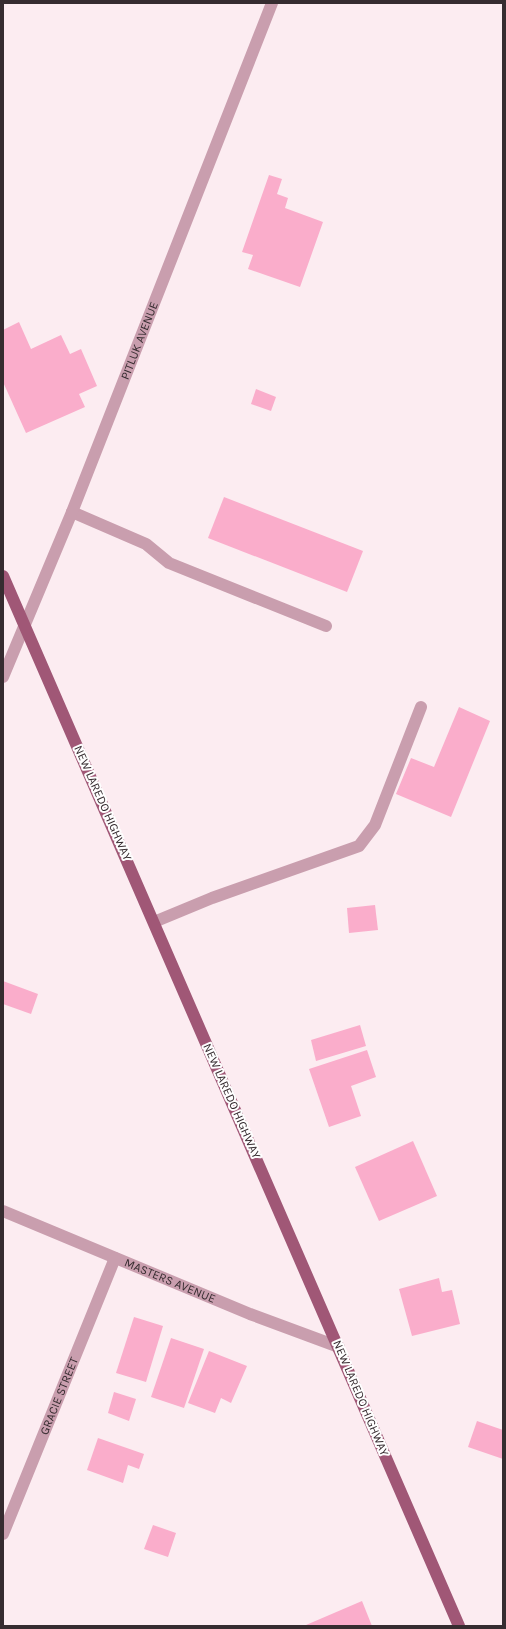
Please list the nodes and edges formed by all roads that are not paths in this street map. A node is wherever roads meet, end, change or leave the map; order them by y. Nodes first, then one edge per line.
1 (272, 3) edge
2 (72, 512) junction
3 (3, 576) edge
4 (25, 625) junction
5 (326, 626) dead end
6 (3, 676) edge
7 (422, 706) dead end
8 (154, 922) junction
9 (3, 1211) edge
10 (115, 1258) junction
11 (339, 1347) junction
12 (3, 1534) edge
13 (459, 1626) edge

1 - 2 street, PITLUK AVENUE
2 - 4 street, PITLUK AVENUE
2 - 5 street
3 - 4 main road, NEW LAREDO HIGHWAY
4 - 6 street, PITLUK AVENUE
4 - 8 main road, NEW LAREDO HIGHWAY
7 - 8 street
8 - 11 main road, NEW LAREDO HIGHWAY
9 - 10 street, MASTERS AVENUE
10 - 11 street, MASTERS AVENUE
10 - 12 street, GRACIE STREET
11 - 13 main road, NEW LAREDO HIGHWAY

